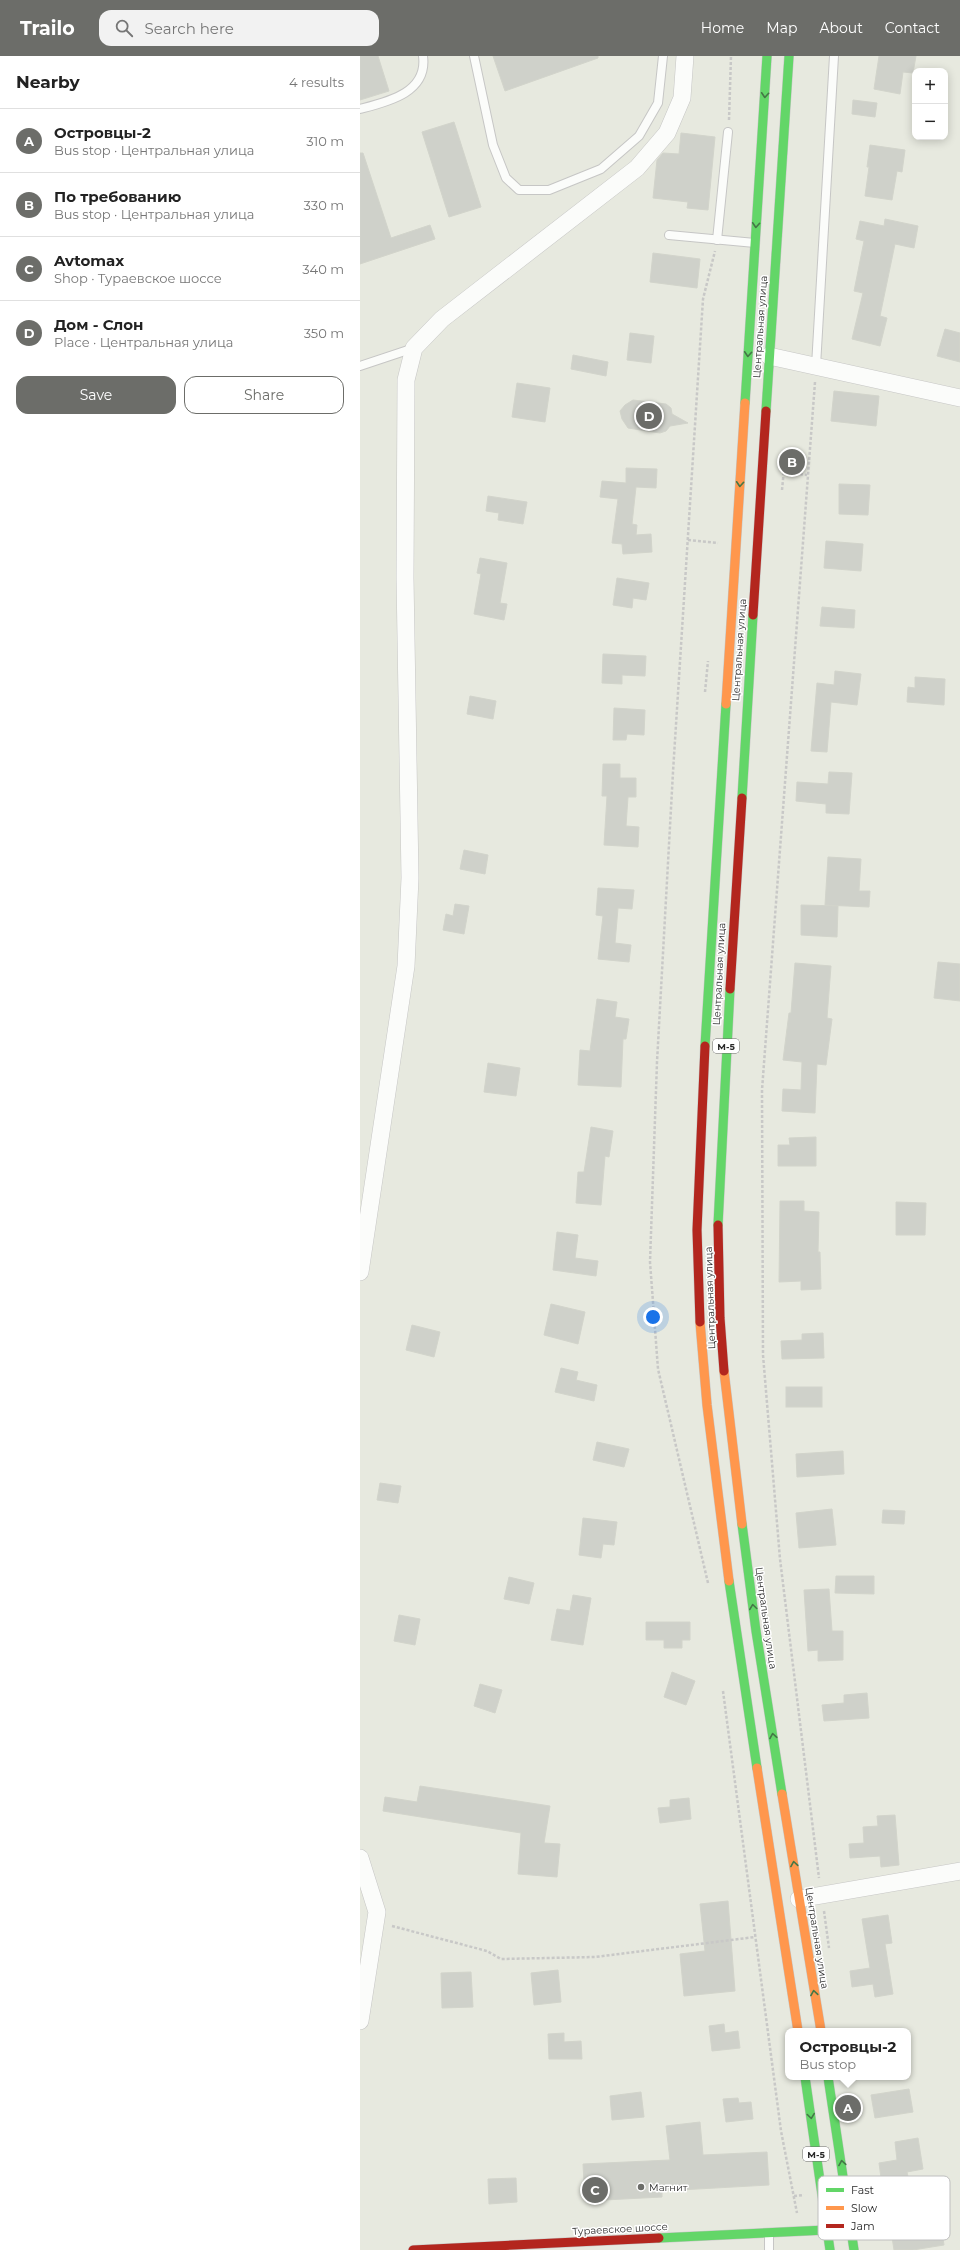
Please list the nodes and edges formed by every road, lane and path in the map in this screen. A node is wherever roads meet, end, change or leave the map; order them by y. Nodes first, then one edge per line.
1 (422, 56) edge
2 (474, 56) edge
3 (663, 56) edge
4 (685, 56) edge
5 (731, 56) edge
6 (767, 56) edge
7 (789, 56) edge
8 (834, 56) edge
9 (360, 109) edge
10 (728, 132) joint
11 (669, 234) dead end
12 (717, 240) junction
13 (755, 243) junction
14 (414, 348) junction
15 (769, 356) junction
16 (360, 366) edge
17 (816, 366) junction
18 (960, 398) edge
19 (784, 472) dead end
20 (807, 475) junction
21 (688, 540) junction
22 (723, 544) dead end
23 (360, 1272) edge
24 (709, 1588) dead end
25 (722, 1687) dead end
26 (360, 1858) edge
27 (960, 1871) edge
28 (822, 1896) junction
29 (799, 1899) junction
30 (375, 1922) junction
31 (755, 1937) junction
32 (830, 1956) dead end
33 (360, 2021) edge
34 (798, 2028) edge
35 (820, 2028) edge
36 (805, 2080) edge
37 (828, 2080) edge
38 (819, 2176) edge
39 (844, 2176) edge
40 (818, 2231) edge
41 (801, 2232) junction
42 (770, 2233) junction
43 (828, 2240) edge
44 (853, 2240) edge
45 (571, 2246) edge
46 (462, 2248) edge
47 (413, 2250) edge
48 (769, 2250) edge
49 (830, 2250) edge
50 (854, 2250) edge

1 - 9 lane
2 - 3 lane
4 - 14 street
5 - 10 path
6 -> 13 main road, Центральная улица / М-5
7 - 15 main road, Центральная улица / М-5
8 - 17 lane
10 - 12 lane
11 - 12 lane
12 - 13 lane
12 - 21 path
13 -> 34 main road, Центральная улица / М-5
14 - 16 lane
14 - 23 street
15 - 17 street
29 -> 15 main road, Центральная улица / М-5
17 - 18 street
17 - 20 path
19 - 20 path
20 - 28 path
21 - 22 path
21 - 24 path
25 - 31 path
26 - 30 street
27 - 28 street
28 - 29 street
28 - 32 path
35 -> 29 main road, Центральная улица / М-5
30 - 31 path
30 - 33 street
31 - 41 path
36 -> 38 main road, М-5
39 -> 37 main road, М-5
40 - 41 main road, Тураевское шоссе
41 - 42 main road, Тураевское шоссе
42 - 45 main road, Тураевское шоссе
42 - 48 lane
43 - 49 main road, М-5
44 - 50 main road, М-5
45 - 46 main road, Тураевское шоссе
46 - 47 main road, Тураевское шоссе

